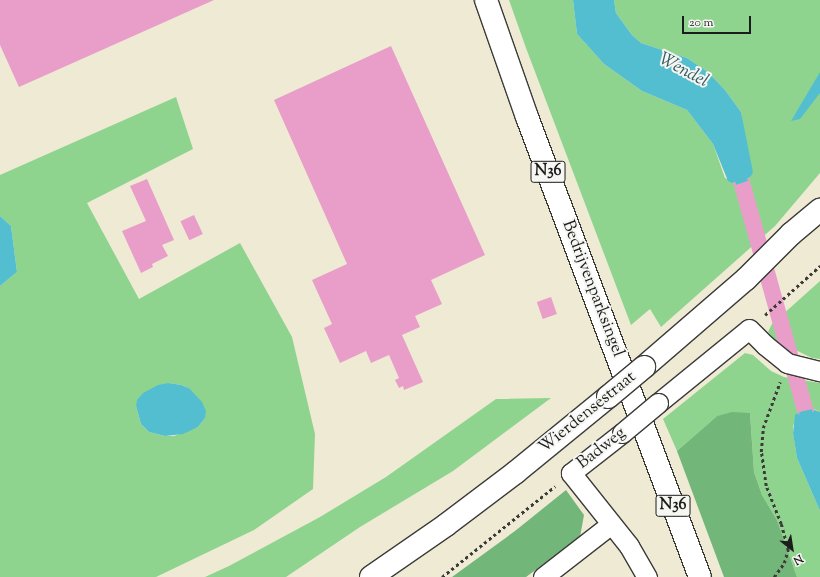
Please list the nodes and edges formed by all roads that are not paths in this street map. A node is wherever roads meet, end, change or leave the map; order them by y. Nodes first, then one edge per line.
1 (486, 0) edge
2 (820, 195) edge
3 (820, 210) edge
4 (791, 234) junction
5 (820, 371) edge
6 (611, 524) junction
7 (371, 577) edge
8 (543, 577) edge
9 (647, 577) edge
10 (700, 577) edge

1 - 10 main road, Bedrijvenparksingel / N36
2 - 4 main road, Wierdensestraat
3 - 4 main road, Wierdensestraat
4 - 7 main road, Wierdensestraat, bridge
5 - 6 street, Badweg, bridge
6 - 8 street
6 - 9 street, Badweg

